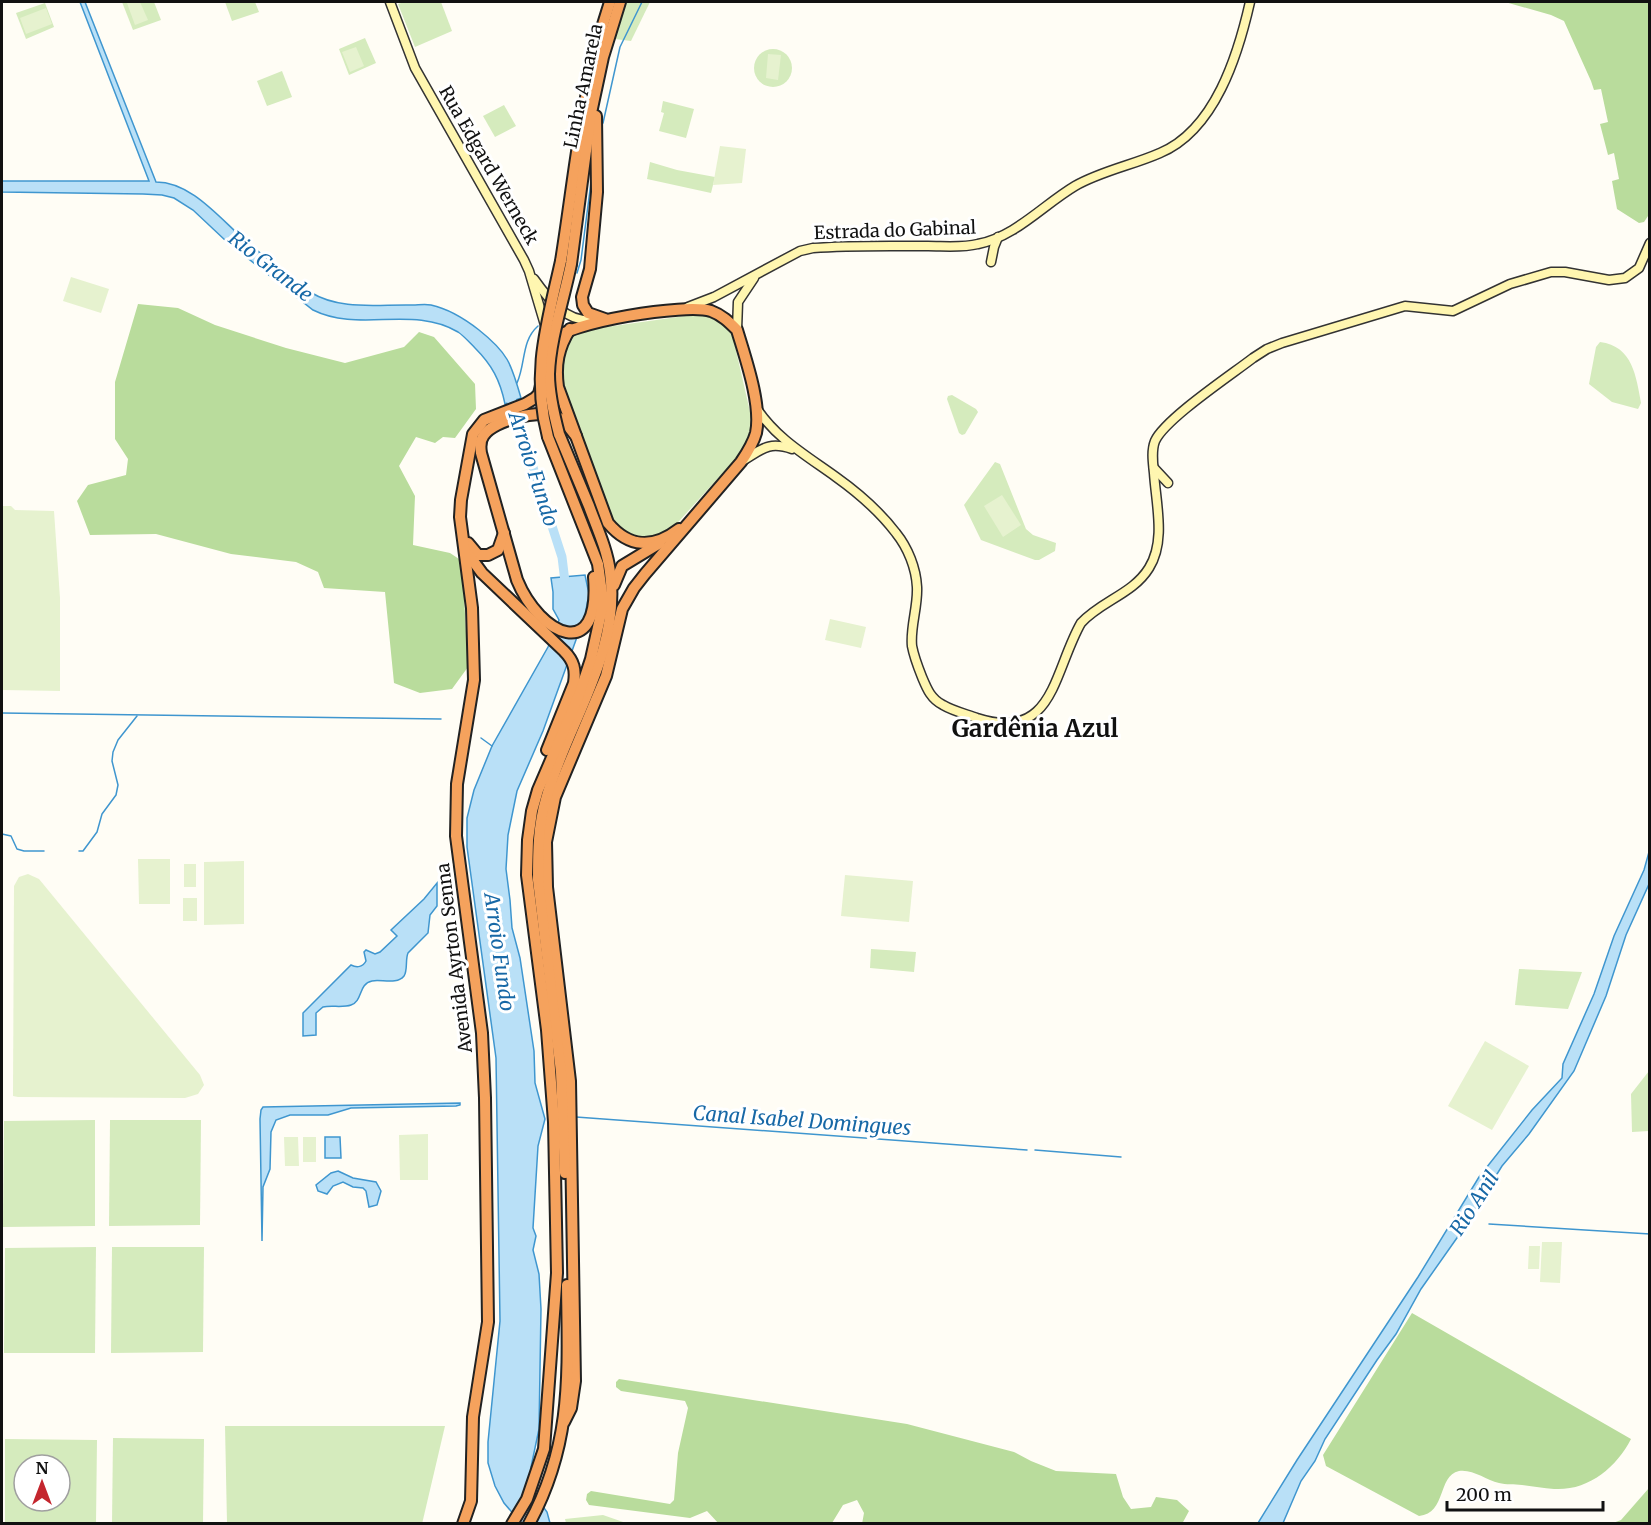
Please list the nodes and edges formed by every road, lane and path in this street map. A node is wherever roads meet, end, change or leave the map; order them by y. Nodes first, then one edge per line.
1 (390, 2) edge
2 (610, 2) edge
3 (620, 2) edge
4 (1250, 2) edge
5 (597, 81) junction
6 (578, 178) junction
7 (998, 237) junction
8 (1650, 243) edge
9 (991, 262) dead end
10 (529, 271) junction
11 (756, 276) junction
12 (676, 311) junction
13 (605, 319) junction
14 (571, 329) junction
15 (737, 330) junction
16 (546, 349) junction
17 (539, 394) joint
18 (757, 409) junction
19 (576, 436) junction
20 (800, 452) junction
21 (741, 462) junction
22 (1153, 467) junction
23 (1168, 483) dead end
24 (573, 502) junction
25 (692, 518) junction
26 (504, 529) junction
27 (463, 533) junction
28 (672, 534) junction
29 (465, 548) junction
30 (611, 597) junction
31 (532, 811) junction
32 (549, 968) junction
33 (567, 1052) junction
34 (564, 1422) junction
35 (463, 1524) edge
36 (512, 1524) edge
37 (529, 1524) edge

1 - 10 main road, Rua Edgard Werneck
2 - 6 highway, Linha Amarela
3 - 5 highway, Linha Amarela
4 - 7 main road, Estrada do Gabinal
5 - 6 highway, Linha Amarela
5 - 13 highway
6 - 24 highway, bridge
6 - 30 highway, bridge
7 - 9 main road
7 - 11 main road, Estrada do Gabinal
8 - 22 main road
10 - 13 main road, Estrada do Gabinal
10 - 16 main road, Rua Edgard Werneck
11 - 12 main road, Estrada do Gabinal
11 - 15 main road, Estrada do Gabinal
12 - 13 highway, Estrada do Gabinal
12 - 15 highway
13 - 14 highway, Estrada do Gabinal
14 - 16 highway
14 - 19 highway
15 - 18 highway
16 - 17 highway, Rua Edgard Werneck
17 - 27 highway, Avenida Ayrton Senna
18 - 20 main road
18 - 21 highway
19 - 26 highway
19 - 28 highway
20 - 21 main road
20 - 22 main road
21 - 25 highway
22 - 23 main road
24 - 26 highway
24 - 31 highway
25 - 28 highway
25 - 33 highway
26 - 27 highway
27 - 29 highway, Avenida Ayrton Senna
28 - 30 highway
29 - 31 highway
29 - 35 highway, Avenida Ayrton Senna
30 - 32 highway
31 - 36 highway
32 - 33 highway
32 - 34 highway
33 - 34 highway
34 - 37 highway

